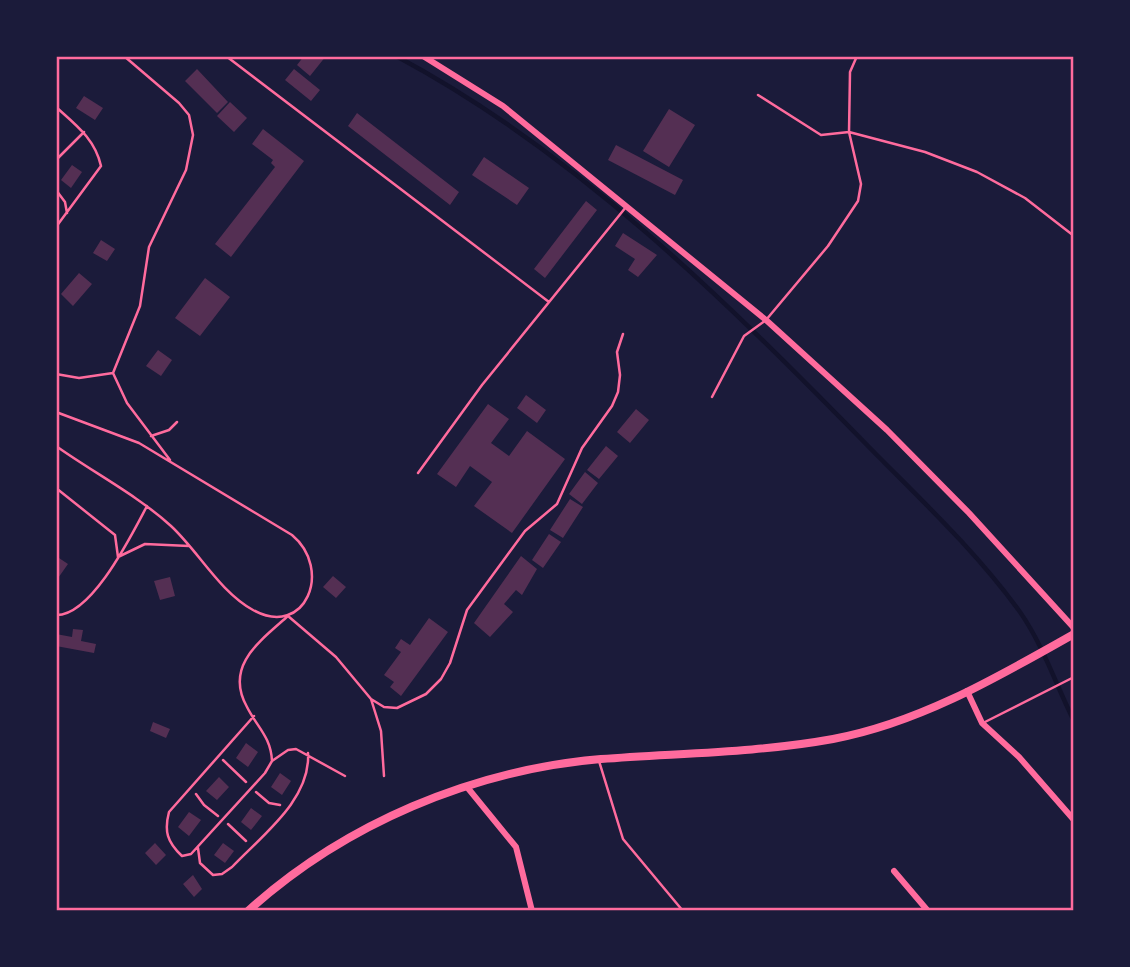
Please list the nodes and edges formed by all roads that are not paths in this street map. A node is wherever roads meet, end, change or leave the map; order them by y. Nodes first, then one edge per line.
1 (124, 56) edge
2 (226, 56) edge
3 (423, 56) edge
4 (857, 56) edge
5 (758, 95) dead end
6 (56, 107) edge
7 (84, 132) junction
8 (849, 132) junction
9 (56, 160) edge
10 (56, 190) edge
11 (628, 205) junction
12 (67, 214) junction
13 (56, 227) edge
14 (1074, 236) edge
15 (549, 302) junction
16 (766, 320) junction
17 (623, 334) dead end
18 (113, 373) junction
19 (56, 374) edge
20 (712, 397) dead end
21 (56, 412) edge
22 (177, 422) dead end
23 (151, 436) junction
24 (56, 446) edge
25 (173, 464) junction
26 (418, 473) dead end
27 (56, 488) edge
28 (147, 506) junction
29 (192, 547) junction
30 (118, 557) junction
31 (56, 615) edge
32 (288, 616) junction
33 (1074, 628) edge
34 (1074, 634) edge
35 (1072, 678) edge
36 (967, 691) junction
37 (371, 699) junction
38 (254, 716) junction
39 (982, 723) junction
40 (308, 753) junction
41 (598, 760) junction
42 (272, 761) junction
43 (345, 776) dead end
44 (384, 776) dead end
45 (467, 787) junction
46 (1074, 820) edge
47 (198, 846) junction
48 (894, 871) dead end
49 (248, 911) edge
50 (532, 911) edge
51 (683, 911) edge
52 (928, 911) edge

1 - 18 lane
2 - 15 lane
3 - 11 street
4 - 8 lane
5 - 8 lane
6 - 7 lane
7 - 9 lane
7 - 12 lane
8 - 14 lane
8 - 16 lane
10 - 12 lane
11 - 15 lane
11 - 16 street
12 - 13 lane
15 - 26 lane
16 - 20 lane
16 - 33 street
17 - 37 lane
18 - 19 lane
18 - 23 lane
21 - 25 lane
22 - 23 lane
23 - 25 lane
24 - 28 lane
25 - 32 lane
27 - 30 lane
28 - 29 lane
28 - 30 lane
29 - 30 lane
29 - 32 lane
30 - 31 lane
32 - 37 lane
32 - 38 lane
34 - 36 street
35 - 39 lane
36 - 39 street
36 - 41 street
37 - 44 lane
38 - 42 lane
38 - 47 lane
39 - 46 street
40 - 42 lane
40 - 43 lane
40 - 47 lane
41 - 45 street
41 - 51 lane
42 - 47 lane
45 - 49 street
45 - 50 street
48 - 52 street

